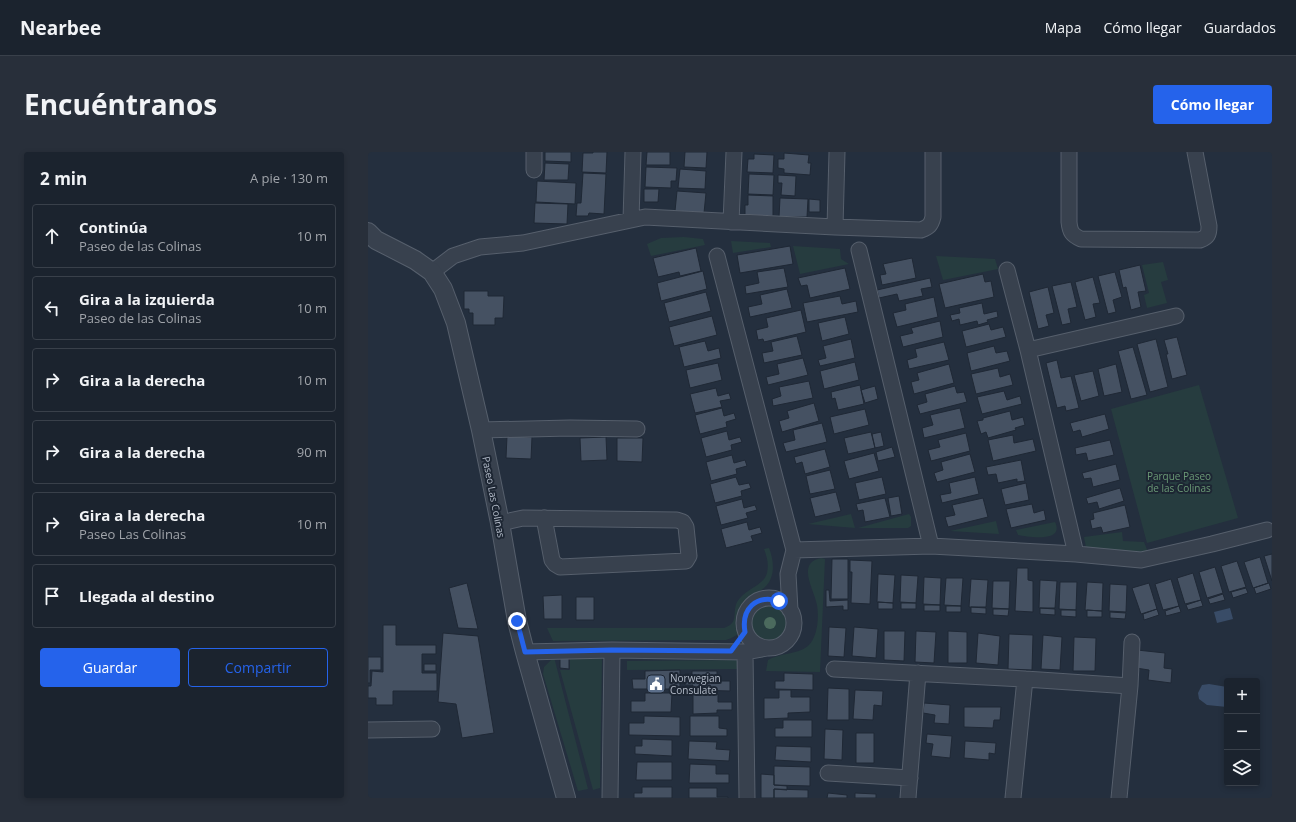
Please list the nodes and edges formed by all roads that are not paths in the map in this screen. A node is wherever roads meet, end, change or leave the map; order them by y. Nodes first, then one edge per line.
1 (534, 152) edge
2 (633, 152) edge
3 (734, 152) edge
4 (837, 152) edge
5 (933, 152) edge
6 (1069, 152) edge
7 (1195, 152) edge
8 (534, 170) dead end
9 (631, 220) junction
10 (731, 222) junction
11 (835, 228) junction
12 (368, 232) edge
13 (859, 250) dead end
14 (717, 256) dead end
15 (1007, 270) dead end
16 (432, 272) junction
17 (1176, 316) dead end
18 (1028, 350) junction
19 (637, 429) dead end
20 (481, 430) junction
21 (544, 518) junction
22 (500, 523) junction
23 (1267, 530) dead end
24 (931, 546) junction
25 (794, 550) junction
26 (1076, 554) junction
27 (788, 574) junction
28 (765, 599) junction
29 (790, 610) junction
30 (745, 632) junction
31 (1132, 642) dead end
32 (767, 648) junction
33 (612, 650) junction
34 (525, 652) junction
35 (738, 652) junction
36 (834, 669) dead end
37 (918, 673) junction
38 (1025, 679) junction
39 (1130, 686) junction
40 (432, 729) dead end
41 (368, 730) edge
42 (828, 773) dead end
43 (910, 778) junction
44 (566, 798) edge
45 (610, 798) edge
46 (747, 798) edge
47 (908, 798) edge
48 (1013, 798) edge
49 (1119, 798) edge

1 - 8 street
2 - 9 street
3 - 10 street
4 - 11 street
5 - 11 street
6 - 7 street
9 - 10 street
9 - 16 street
10 - 11 street
12 - 16 street, Paseo Las Colinas
13 - 24 street
14 - 25 street
15 - 18 street
16 - 20 street, Paseo Las Colinas
17 - 18 street
18 - 26 street
19 - 20 street
20 - 22 street, Paseo Las Colinas
21 - 21 street
21 - 22 street
22 - 34 street, Paseo Las Colinas
23 - 26 street
24 - 25 street
24 - 26 street
25 - 27 street
27 - 28 street
27 - 29 street
28 - 29 street
28 - 30 street
29 - 32 street
30 - 32 street
30 - 35 street
31 - 39 street
32 - 35 street
33 - 34 street
33 - 35 street
33 - 45 street
34 - 44 street, Paseo Las Colinas
35 - 46 street
36 - 37 street
37 - 38 street
37 - 43 street
38 - 39 street
38 - 48 street
39 - 49 street
40 - 41 street
42 - 43 street
43 - 47 street

